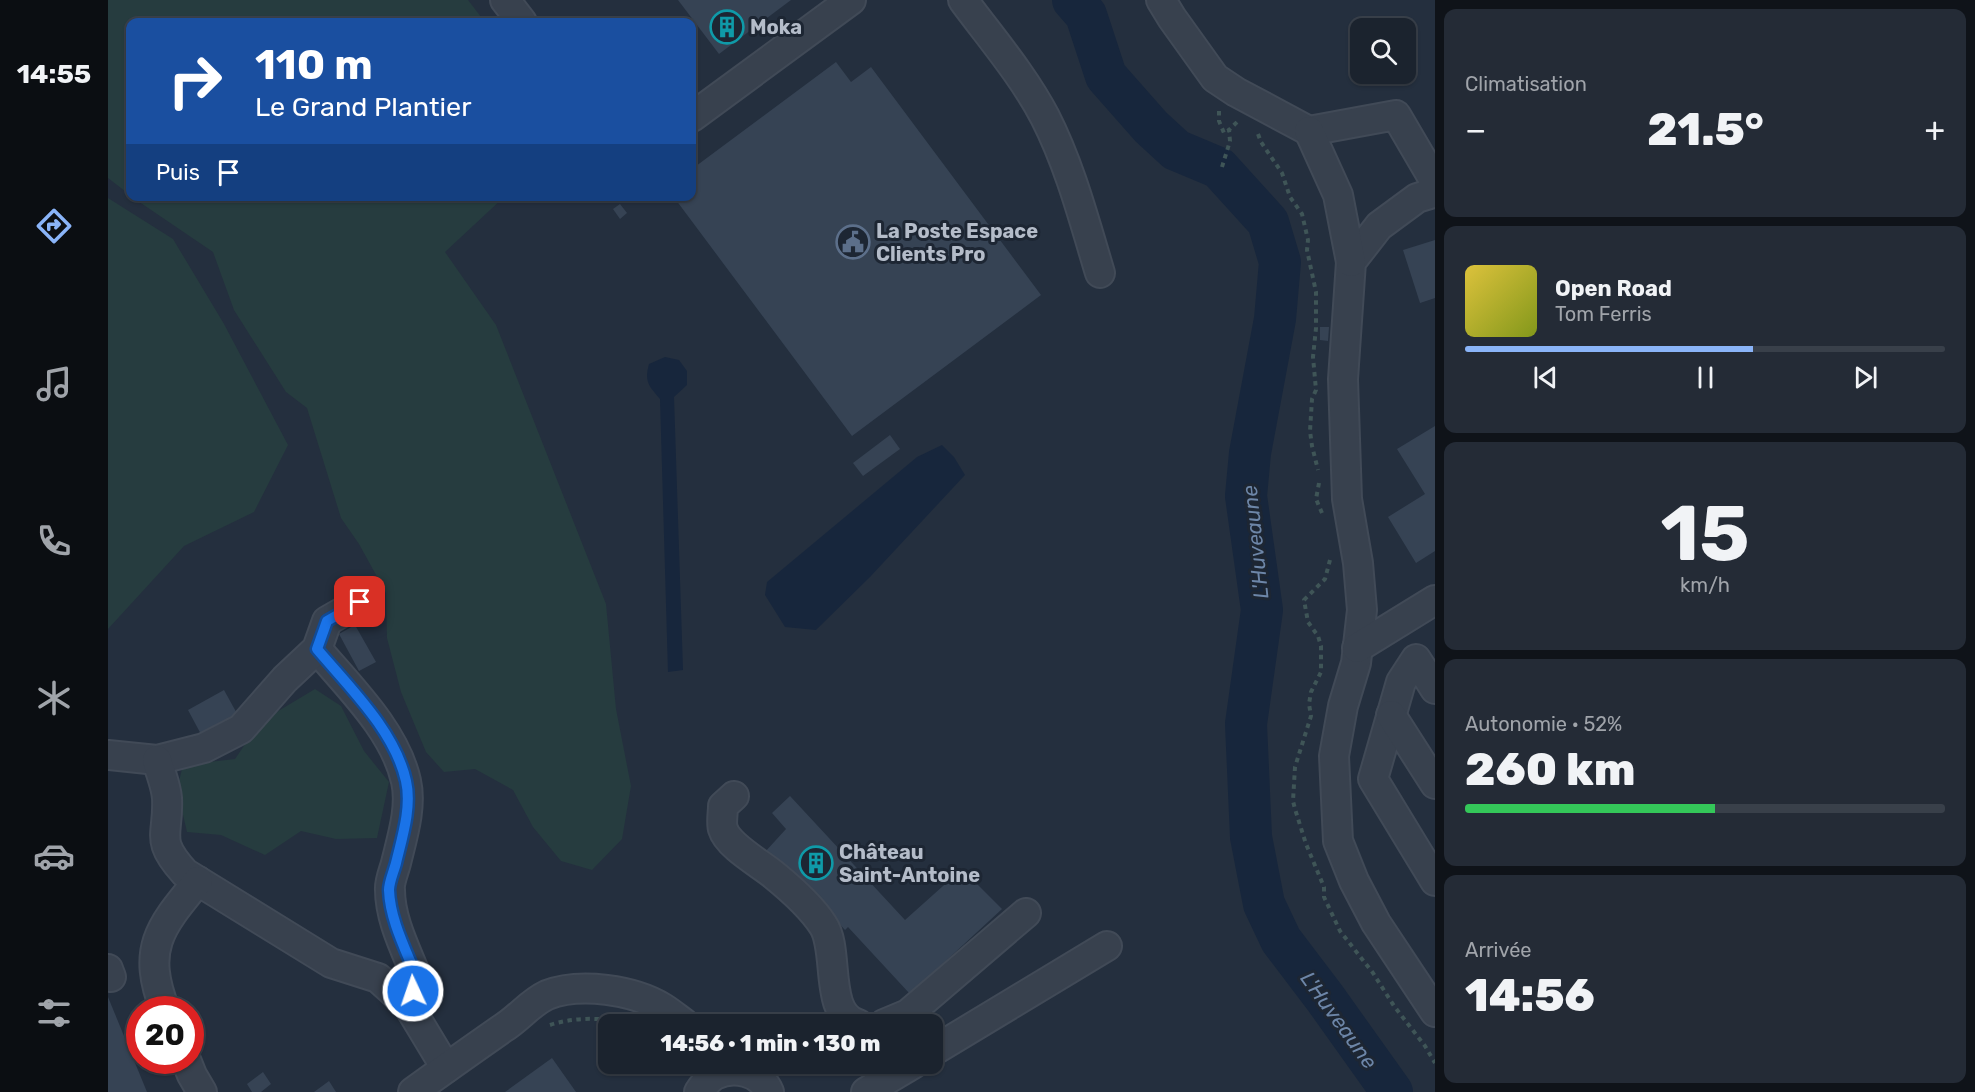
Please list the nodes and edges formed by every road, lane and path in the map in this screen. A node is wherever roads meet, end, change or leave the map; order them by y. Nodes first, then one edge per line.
1 (506, 0) edge
2 (851, 0) edge
3 (963, 0) edge
4 (1161, 0) edge
5 (519, 18) edge
6 (1239, 104) junction
7 (696, 114) edge
8 (1309, 131) junction
9 (1257, 132) dead end
10 (1222, 167) dead end
11 (1434, 187) edge
12 (1351, 261) junction
13 (1100, 273) dead end
14 (1324, 518) dead end
15 (1331, 554) dead end
16 (1435, 600) edge
17 (360, 602) dead end
18 (1357, 648) junction
19 (317, 649) junction
20 (1435, 689) edge
21 (1391, 715) junction
22 (108, 755) edge
23 (157, 760) junction
24 (1435, 784) edge
25 (734, 796) dead end
26 (198, 881) junction
27 (1435, 881) edge
28 (1026, 913) dead end
29 (1107, 946) dead end
30 (161, 996) edge
31 (408, 1005) junction
32 (1435, 1012) edge
33 (637, 1014) edge
34 (671, 1014) edge
35 (844, 1014) edge
36 (908, 1014) edge
37 (514, 1021) junction
38 (598, 1021) edge
39 (544, 1027) dead end
40 (943, 1045) edge
41 (1435, 1063) edge
42 (446, 1068) junction
43 (192, 1074) edge
44 (717, 1074) edge
45 (750, 1074) edge
46 (889, 1074) edge
47 (697, 1082) edge
48 (777, 1090) edge
49 (202, 1092) edge
50 (413, 1092) edge
51 (866, 1092) edge

1 - 5 street
2 - 7 street
3 - 13 street
4 - 6 street
6 - 8 street
6 - 10 path
8 - 11 street
8 - 12 street
9 - 14 path
11 - 12 street
12 - 18 street
15 - 41 path
16 - 18 street
17 - 19 street
18 - 32 street
19 - 23 street
19 - 31 street
20 - 21 street
21 - 24 street
21 - 27 street
22 - 23 street
23 - 26 street
25 - 35 street
26 - 30 street
26 - 31 street
28 - 36 street
29 - 40 street
31 - 42 street
33 - 37 street
34 - 37 street
37 - 42 street
38 - 39 path
42 - 50 street
43 - 49 street
44 - 47 street
45 - 48 street
46 - 51 street

